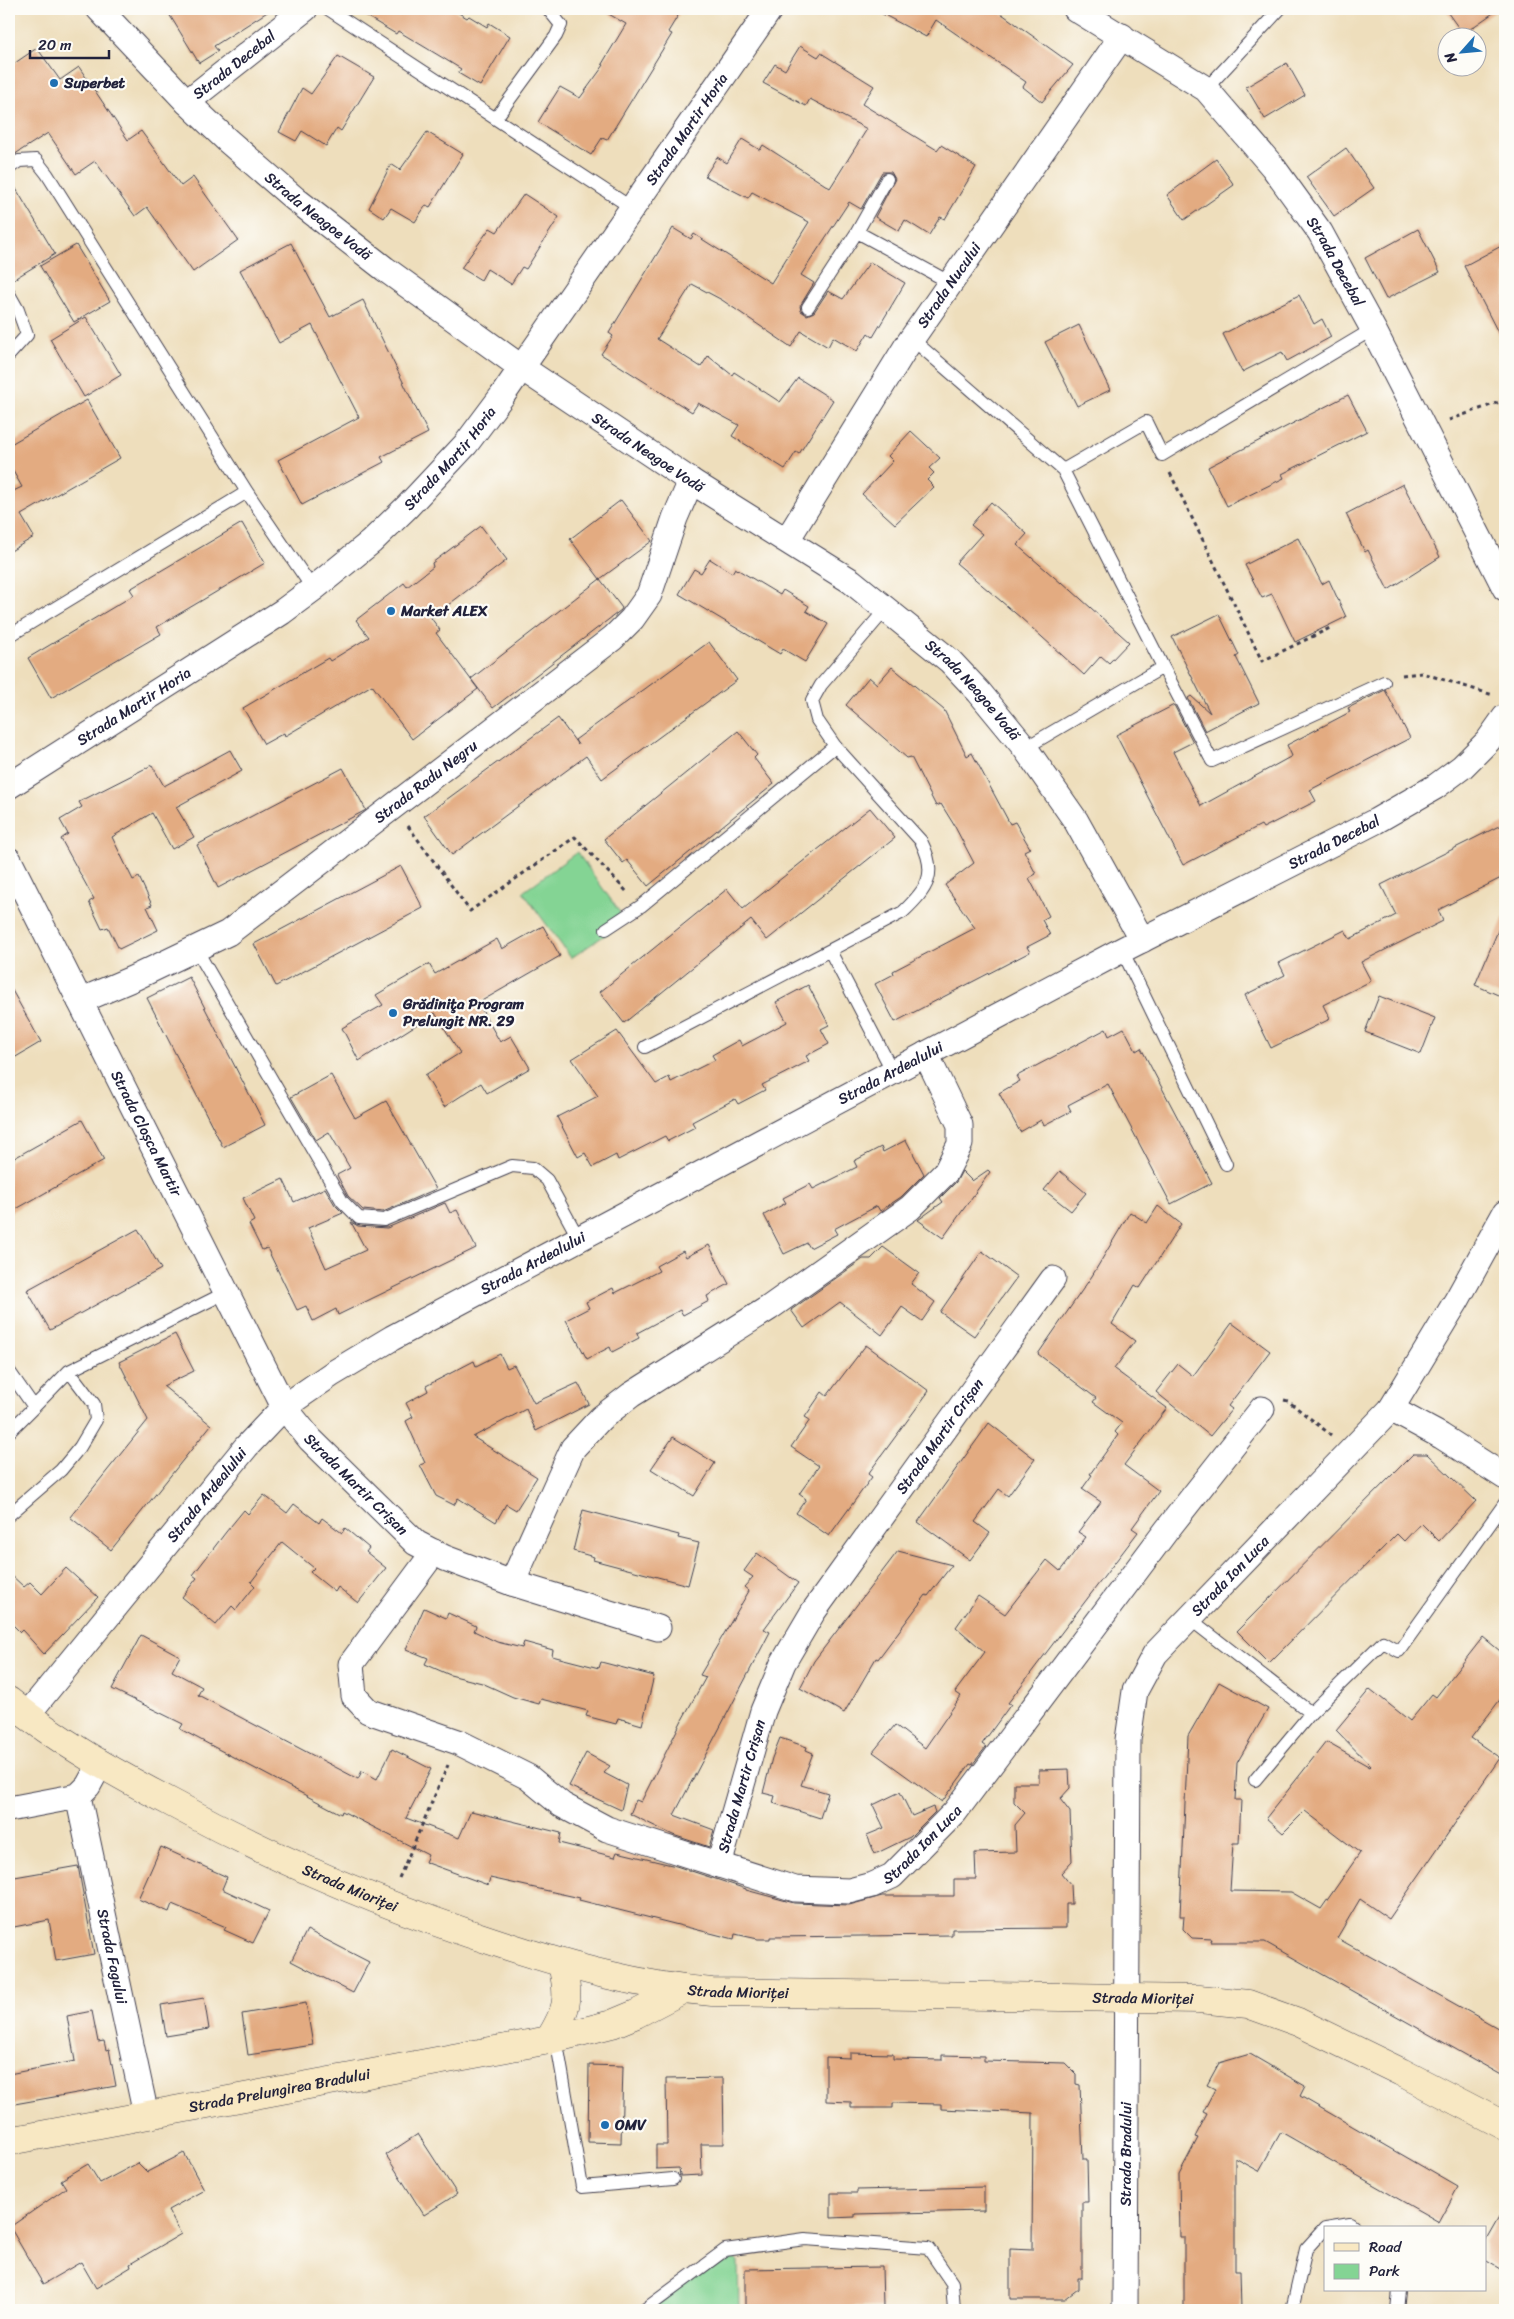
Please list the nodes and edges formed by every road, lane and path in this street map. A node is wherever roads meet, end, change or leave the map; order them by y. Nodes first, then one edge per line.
1 (99, 9) edge
2 (305, 9) edge
3 (328, 9) edge
4 (548, 9) edge
5 (770, 9) edge
6 (1076, 9) edge
7 (1280, 9) edge
8 (1122, 36) junction
9 (1206, 89) junction
10 (187, 102) junction
11 (496, 118) junction
12 (9, 168) edge
13 (887, 179) dead end
14 (632, 208) junction
15 (857, 232) junction
16 (951, 283) junction
17 (9, 294) edge
18 (808, 307) dead end
19 (1373, 329) junction
20 (912, 339) junction
21 (9, 355) edge
22 (522, 368) junction
23 (1505, 400) edge
24 (1425, 430) junction
25 (1162, 455) junction
26 (1063, 470) junction
27 (691, 481) junction
28 (247, 492) junction
29 (787, 540) junction
30 (1505, 588) edge
31 (313, 589) junction
32 (886, 609) junction
33 (1330, 628) dead end
34 (9, 636) edge
35 (1163, 667) junction
36 (1384, 682) joint
37 (1501, 707) edge
38 (835, 746) junction
39 (1025, 748) junction
40 (9, 786) edge
41 (394, 807) junction
42 (9, 860) edge
43 (641, 906) junction
44 (606, 929) dead end
45 (1132, 945) junction
46 (196, 949) junction
47 (830, 951) junction
48 (80, 1001) junction
49 (645, 1047) dead end
50 (926, 1054) junction
51 (893, 1072) junction
52 (1226, 1164) dead end
53 (1505, 1213) edge
54 (579, 1238) junction
55 (1053, 1279) dead end
56 (227, 1292) junction
57 (9, 1371) edge
58 (69, 1372) junction
59 (34, 1407) junction
60 (284, 1407) junction
61 (1391, 1408) junction
62 (1262, 1409) joint
63 (9, 1432) edge
64 (1350, 1452) junction
65 (1505, 1477) edge
66 (1505, 1503) edge
67 (9, 1515) edge
68 (434, 1552) junction
69 (512, 1583) junction
70 (1190, 1619) junction
71 (658, 1628) dead end
72 (18, 1708) edge
73 (1311, 1713) junction
74 (458, 1742) junction
75 (100, 1764) junction
76 (1255, 1780) dead end
77 (78, 1796) junction
78 (9, 1809) edge
79 (719, 1865) junction
80 (387, 1904) junction
81 (562, 1964) junction
82 (682, 1990) junction
83 (1127, 1998) junction
84 (552, 2039) junction
85 (146, 2115) junction
86 (1505, 2126) edge
87 (9, 2141) edge
88 (673, 2179) dead end
89 (1338, 2226) edge
90 (1352, 2226) edge
91 (1324, 2229) edge
92 (1399, 2292) edge
93 (644, 2310) edge
94 (954, 2310) edge
95 (1125, 2310) edge
96 (1292, 2310) edge
97 (1398, 2310) edge

1 - 10 street, Strada Neagoe Vodă
2 - 10 street, Strada Decebal
3 - 11 lane
4 - 11 lane
5 - 14 street, Strada Martir Horia
6 - 8 street, Strada Decebal
7 - 9 lane
8 - 9 street, Strada Decebal
8 - 16 street, Strada Nucului
9 - 19 street, Strada Decebal
10 - 22 street, Strada Neagoe Vodă
11 - 14 lane
12 - 28 lane
13 - 15 lane
14 - 22 street, Strada Martir Horia
15 - 16 lane
15 - 18 lane
16 - 20 street, Strada Nucului
17 - 21 lane
19 - 24 street, Strada Decebal
19 - 25 lane
20 - 26 lane
20 - 29 street, Strada Nucului
22 - 27 street, Strada Neagoe Vodă
22 - 31 street, Strada Martir Horia
23 - 24 path
24 - 30 street, Strada Decebal
25 - 26 lane
25 - 33 path
26 - 35 lane
27 - 29 street, Strada Neagoe Vodă
27 - 41 street, Strada Radu Negru
28 - 31 lane
28 - 34 lane
29 - 32 street, Strada Neagoe Vodă
31 - 40 street, Strada Martir Horia
32 - 38 lane
32 - 39 street, Strada Neagoe Vodă
35 - 36 lane
35 - 39 lane
36 - 37 path
37 - 45 street, Strada Decebal
38 - 43 lane
38 - 47 lane
39 - 45 street, Strada Neagoe Vodă
41 - 43 path
41 - 46 street, Strada Radu Negru
42 - 48 street, Strada Cloșca Martir
43 - 44 lane
45 - 50 street, Strada Ardealului
45 - 52 lane
46 - 48 street, Strada Radu Negru
46 - 54 lane
47 - 49 lane
47 - 51 lane
48 - 56 street, Strada Cloșca Martir
50 - 51 street, Strada Ardealului
50 - 69 street
51 - 54 street, Strada Ardealului
53 - 61 street, Strada Ion Luca
54 - 60 street, Strada Ardealului
55 - 79 street, Strada Martir Crișan
56 - 58 lane
56 - 60 street, Strada Cloșca Martir
57 - 59 lane
58 - 59 lane
58 - 67 lane
59 - 63 lane
60 - 68 street, Strada Martir Crișan
60 - 72 street, Strada Ardealului
61 - 64 street, Strada Ion Luca
61 - 65 street
62 - 64 path
62 - 79 street, Strada Ion Luca
64 - 70 street, Strada Ion Luca
66 - 73 lane
68 - 69 street, Strada Martir Crișan
68 - 74 street, Strada Martir Crișan
69 - 71 street, Strada Martir Crișan
70 - 73 lane
70 - 83 street, Strada Ion Luca
72 - 75 main road, Strada Mioriței
73 - 76 lane
74 - 79 street, Strada Martir Crișan
74 - 80 path
75 - 77 street
75 - 80 main road, Strada Mioriței
77 - 78 street
77 - 85 street, Strada Fagului
80 - 81 main road, Strada Mioriței
81 - 82 main road, Strada Mioriței
81 - 84 main road
82 - 83 main road, Strada Mioriței
82 - 84 main road, Strada Prelungirea Bradului
83 - 86 main road, Strada Mioriței
83 - 95 street, Strada Bradului
84 - 85 main road, Strada Prelungirea Bradului
84 - 88 lane
85 - 87 main road, Strada Prelungirea Bradului
89 - 90 lane
91 - 96 lane
92 - 97 lane
93 - 94 lane

